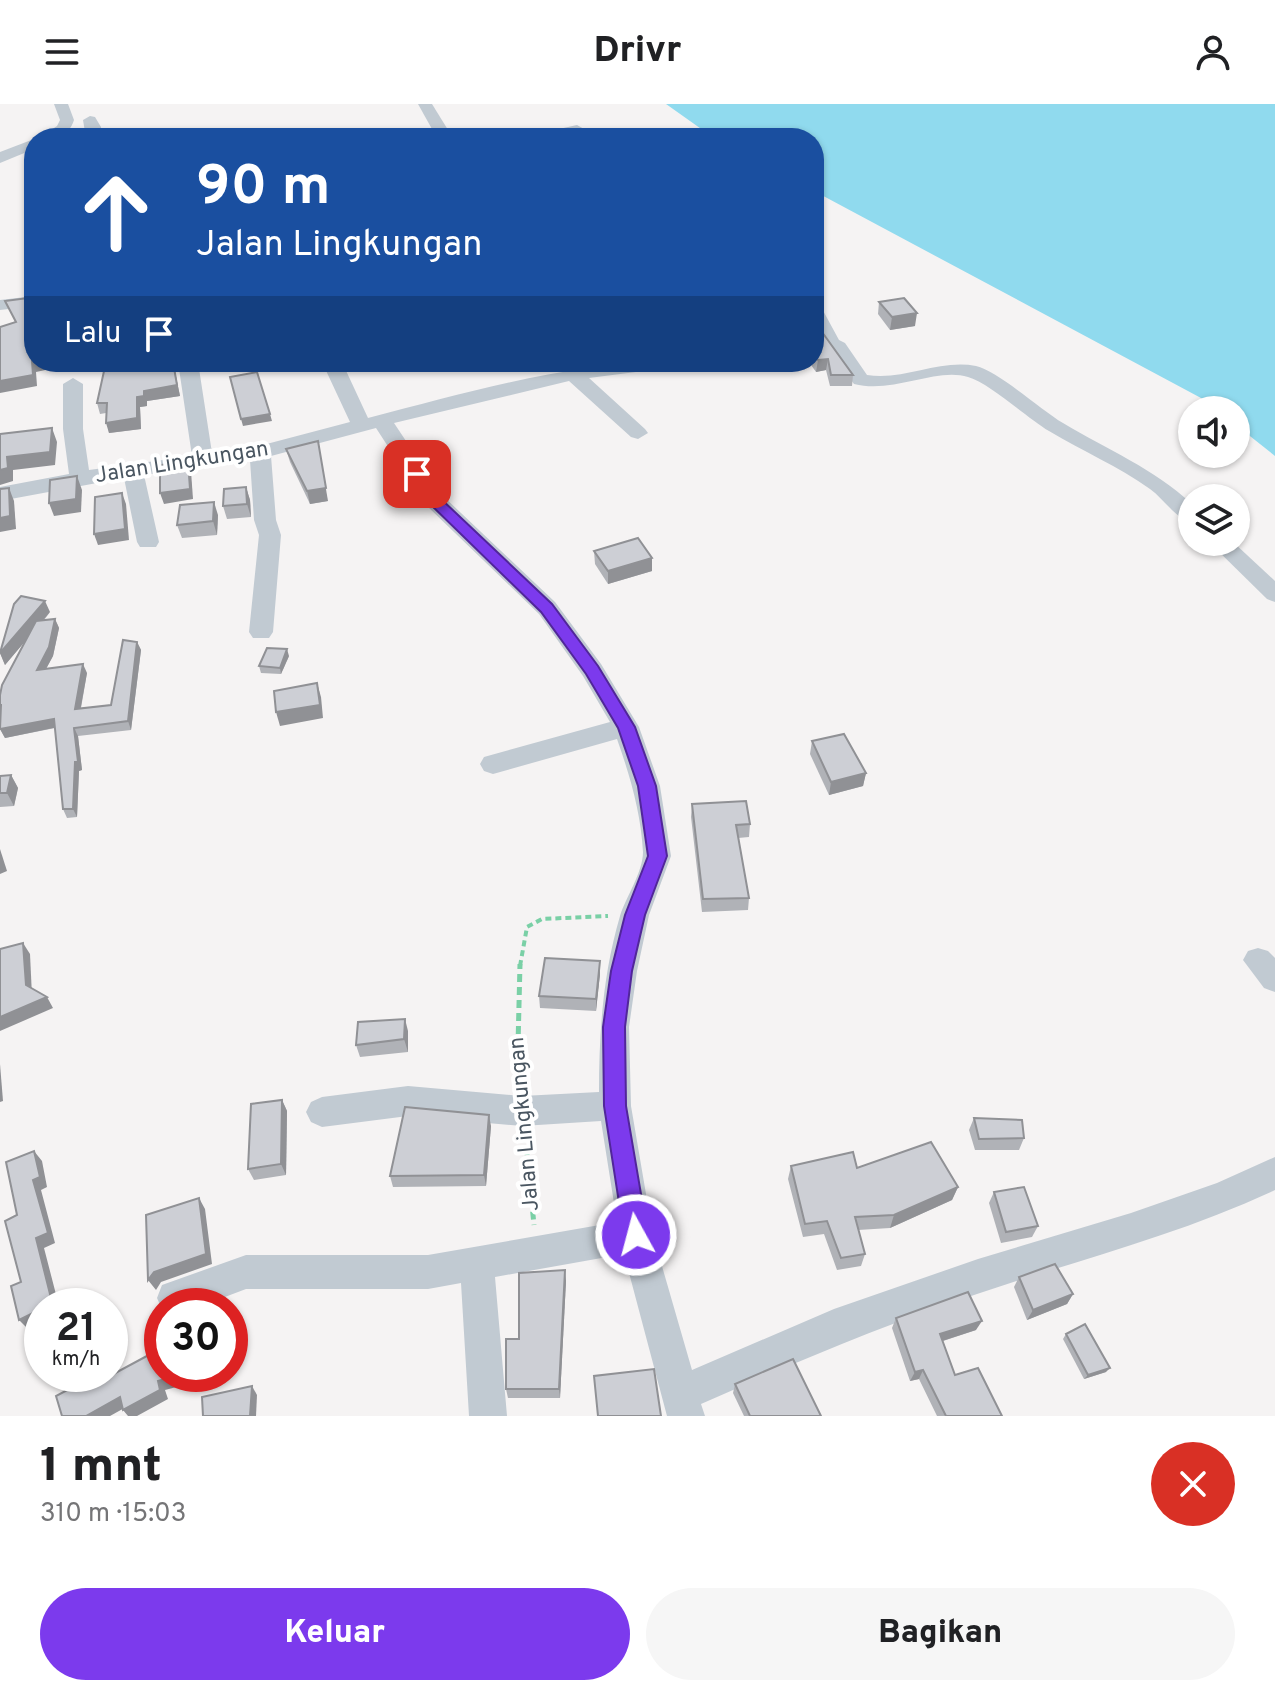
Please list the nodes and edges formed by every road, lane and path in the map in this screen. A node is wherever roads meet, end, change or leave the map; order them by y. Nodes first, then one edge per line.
1 (61, 104) edge
2 (425, 104) edge
3 (90, 120) dead end
4 (64, 128) edge
5 (94, 128) edge
6 (439, 128) edge
7 (24, 148) edge
8 (0, 158) edge
9 (24, 302) edge
10 (0, 305) edge
11 (824, 343) edge
12 (190, 372) edge
13 (338, 372) edge
14 (589, 372) edge
15 (573, 374) junction
16 (73, 384) dead end
17 (372, 424) junction
18 (638, 433) dead end
19 (260, 452) junction
20 (203, 461) junction
21 (133, 471) junction
22 (80, 478) junction
23 (0, 494) edge
24 (1178, 503) edge
25 (148, 542) dead end
26 (1235, 556) edge
27 (1275, 594) edge
28 (261, 632) dead end
29 (626, 727) junction
30 (493, 764) dead end
31 (635, 915) junction
32 (615, 1106) junction
33 (522, 1111) junction
34 (322, 1112) dead end
35 (1275, 1173) edge
36 (636, 1235) junction
37 (537, 1254) junction
38 (477, 1264) junction
39 (202, 1288) edge
40 (682, 1406) edge
41 (488, 1416) edge

1 - 4 street
2 - 6 street
3 - 5 street
7 - 8 street
9 - 10 street
11 - 24 street
12 - 20 street
13 - 17 street
14 - 15 street, Jalan Lingkungan
15 - 17 street, Jalan Lingkungan
15 - 18 street
16 - 22 street
17 - 19 street, Jalan Lingkungan
17 - 29 street
19 - 20 street, Jalan Lingkungan
19 - 28 street
20 - 21 street, Jalan Lingkungan
21 - 22 street, Jalan Lingkungan
21 - 25 street
22 - 23 street, Jalan Lingkungan
26 - 27 street
29 - 30 street
29 - 31 street
31 - 32 street
31 - 33 path, Jalan Lingkungan
32 - 33 street
32 - 36 street
33 - 34 street
33 - 37 path, Jalan Lingkungan
35 - 40 street
36 - 37 street
36 - 40 street
37 - 38 street
38 - 39 street
38 - 41 street

